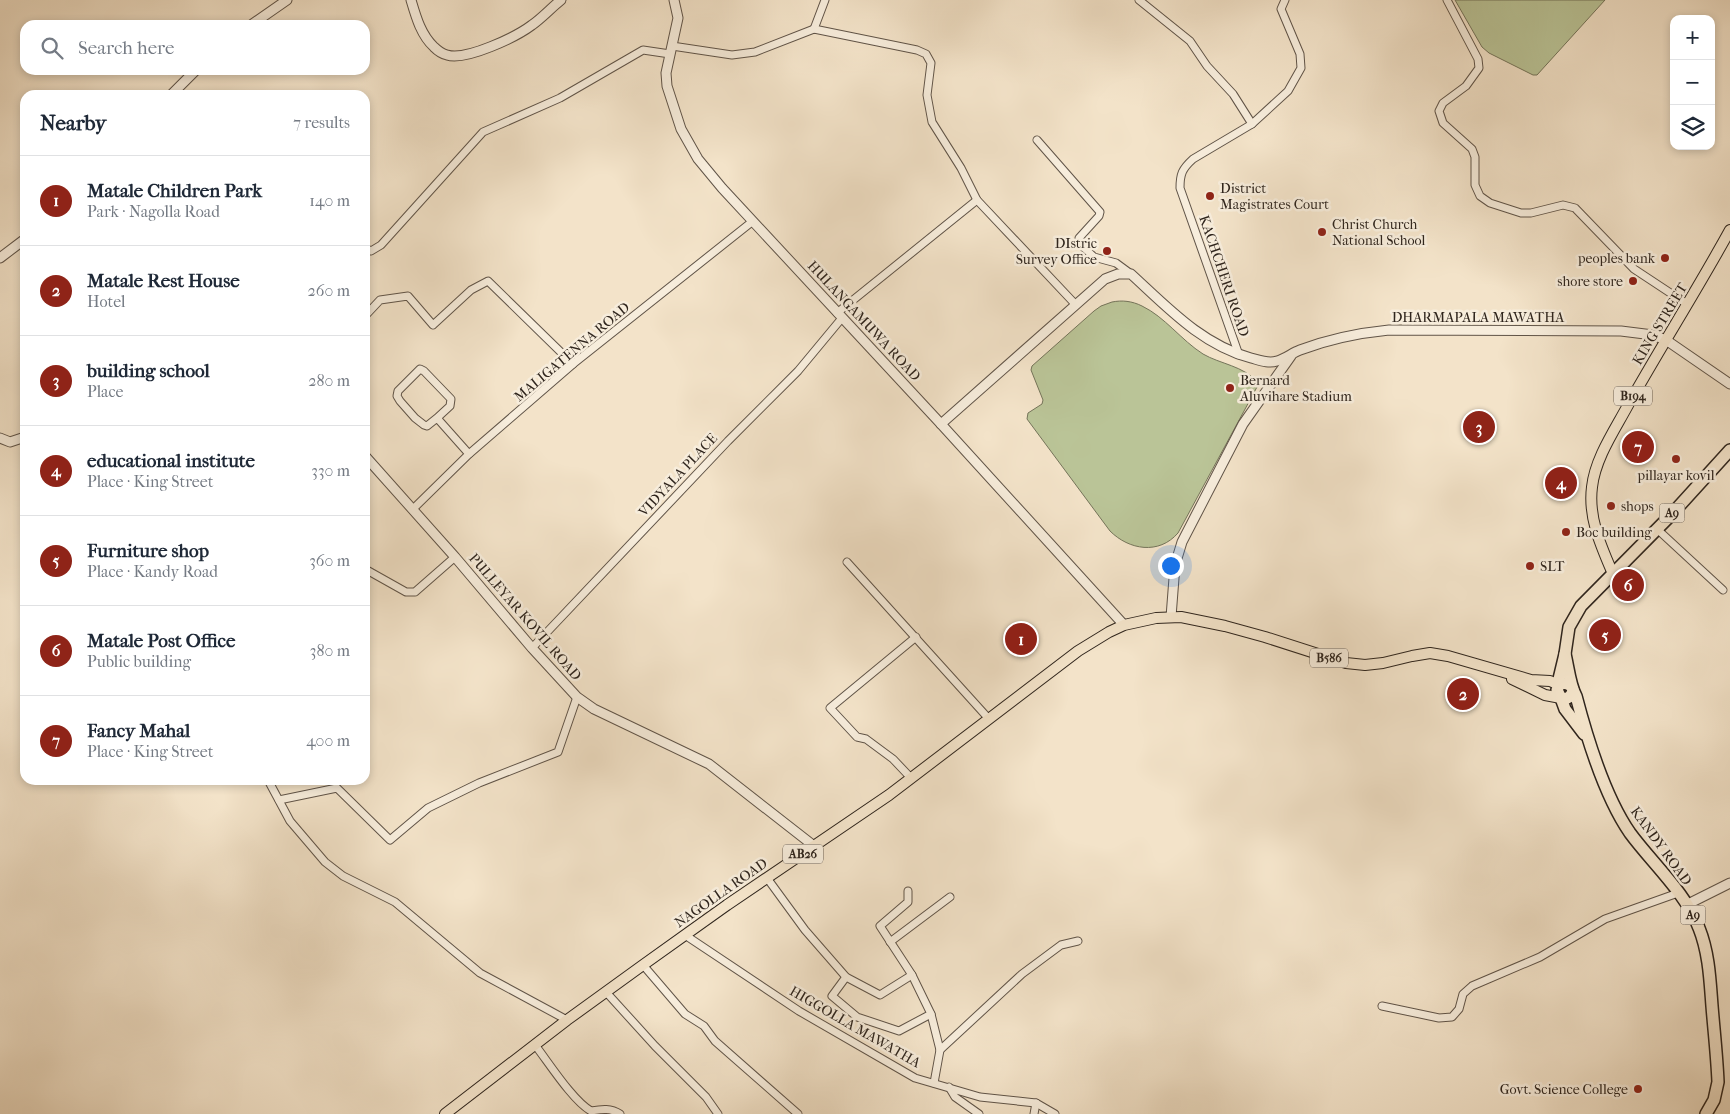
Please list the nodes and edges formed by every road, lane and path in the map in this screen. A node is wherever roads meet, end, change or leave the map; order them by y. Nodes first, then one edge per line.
1 (287, 0) edge
2 (411, 0) edge
3 (561, 0) edge
4 (674, 0) edge
5 (825, 0) edge
6 (1139, 0) edge
7 (1285, 0) edge
8 (1448, 0) edge
9 (258, 20) edge
10 (814, 29) junction
11 (671, 50) junction
12 (191, 75) edge
13 (176, 90) edge
14 (1252, 124) junction
15 (1037, 140) dead end
16 (977, 200) junction
17 (753, 221) junction
18 (1730, 230) edge
19 (20, 244) edge
20 (370, 250) edge
21 (0, 258) edge
22 (1131, 274) junction
23 (1687, 304) junction
24 (1076, 305) junction
25 (370, 311) edge
26 (840, 316) junction
27 (1666, 340) junction
28 (1293, 354) junction
29 (1238, 355) junction
30 (573, 364) junction
31 (1730, 384) edge
32 (437, 418) junction
33 (941, 424) junction
34 (0, 438) edge
35 (20, 439) edge
36 (1730, 450) edge
37 (469, 454) junction
38 (370, 462) edge
39 (413, 509) junction
40 (1657, 529) junction
41 (456, 557) junction
42 (847, 562) dead end
43 (370, 572) edge
44 (1612, 574) junction
45 (1723, 590) dead end
46 (1171, 617) junction
47 (1124, 625) junction
48 (916, 637) junction
49 (532, 648) junction
50 (1565, 654) junction
51 (1488, 668) junction
52 (1560, 684) junction
53 (1573, 690) junction
54 (577, 697) junction
55 (1561, 698) junction
56 (989, 719) junction
57 (1590, 741) junction
58 (911, 778) junction
59 (271, 785) edge
60 (279, 800) junction
61 (814, 846) junction
62 (767, 878) junction
63 (1730, 882) edge
64 (908, 891) dead end
65 (1678, 893) junction
66 (950, 897) dead end
67 (1686, 905) junction
68 (685, 935) junction
69 (1078, 941) dead end
70 (890, 942) junction
71 (643, 965) junction
72 (912, 975) junction
73 (846, 977) junction
74 (606, 992) junction
75 (1382, 1006) dead end
76 (931, 1014) junction
77 (567, 1020) junction
78 (536, 1045) junction
79 (940, 1050) junction
80 (934, 1083) junction
81 (949, 1087) junction
82 (1036, 1103) junction
83 (445, 1114) edge
84 (620, 1114) edge
85 (718, 1114) edge
86 (798, 1114) edge
87 (979, 1114) edge
88 (1034, 1114) edge
89 (1055, 1114) edge
90 (1706, 1114) edge

1 - 9 street
2 - 3 street
4 - 11 street, HULANGAMUWA ROAD
5 - 10 street
6 - 14 street
7 - 14 street, KACHCHERI ROAD
8 - 23 street
10 - 11 street
10 - 16 street
11 - 17 street, HULANGAMUWA ROAD
11 - 20 street
12 - 13 street
14 - 29 street, KACHCHERI ROAD
15 - 22 street
16 - 24 street
16 - 26 street, VIDYALA PLACE
17 - 26 street, HULANGAMUWA ROAD
17 - 30 street, MALIGATENNA ROAD
18 - 23 main road, KING STREET / B194
19 - 21 street
22 - 24 street
22 - 29 street, DHARMAPALA MAWATHA
23 - 27 main road, KING STREET / B194
24 - 33 street
25 - 30 street
26 - 33 street, HULANGAMUWA ROAD
26 - 49 street, VIDYALA PLACE
27 - 28 street, DHARMAPALA MAWATHA
27 - 31 street, DHARMAPALA MAWATHA
27 - 44 main road, KING STREET / B194
28 - 29 street, DHARMAPALA MAWATHA
28 - 46 street
30 - 37 street, MALIGATENNA ROAD
32 - 32 street
32 - 37 street
33 - 47 street, HULANGAMUWA ROAD
34 - 35 street
36 - 40 highway, A9
37 - 39 street, MALIGATENNA ROAD
38 - 39 street, PULLEYAR KOVIL ROAD
39 - 41 street, PULLEYAR KOVIL ROAD
40 - 44 highway, A9
40 - 45 street
41 - 43 street
41 - 49 street, PULLEYAR KOVIL ROAD
42 - 48 street
44 - 50 highway, KANDY ROAD / A9
46 - 47 main road, NAGOLLA ROAD / AB26
46 - 51 main road, B586
47 - 56 main road, NAGOLLA ROAD / AB26
48 - 56 street
48 - 58 street
49 - 54 street, PULLEYAR KOVIL ROAD
50 - 52 highway, KANDY ROAD / A9
50 - 53 highway, KANDY ROAD / A9
51 - 52 main road, B586
51 - 55 main road, B586
52 - 53 highway
52 - 55 highway
53 - 55 highway
53 - 57 highway, KANDY ROAD / A9
54 - 60 street
54 - 61 street, PULLEYAR KOVIL ROAD
55 - 57 highway, KANDY ROAD / A9
56 - 58 main road, NAGOLLA ROAD / AB26
57 - 65 highway, KANDY ROAD / A9
58 - 61 main road, NAGOLLA ROAD / AB26
59 - 60 street
60 - 77 street
61 - 62 main road, NAGOLLA ROAD / AB26
62 - 68 main road, NAGOLLA ROAD / AB26
62 - 73 street
63 - 67 street
64 - 70 street
65 - 67 highway, KANDY ROAD / A9
65 - 75 street
66 - 70 street
67 - 90 highway, KANDY ROAD / A9
68 - 71 main road, NAGOLLA ROAD / AB26
68 - 80 street, HIGGOLLA MAWATHA
69 - 79 street
70 - 72 street
71 - 74 main road, NAGOLLA ROAD / AB26
71 - 86 street
72 - 73 street
72 - 76 street
73 - 76 street
74 - 77 main road, NAGOLLA ROAD / AB26
74 - 85 street
76 - 79 street
77 - 78 main road, NAGOLLA ROAD / AB26
78 - 83 main road, NAGOLLA ROAD / AB26
78 - 84 street
79 - 80 street
80 - 81 street, HIGGOLLA MAWATHA
81 - 82 street, HIGGOLLA MAWATHA
81 - 87 street
82 - 88 street
82 - 89 street, HIGGOLLA MAWATHA

